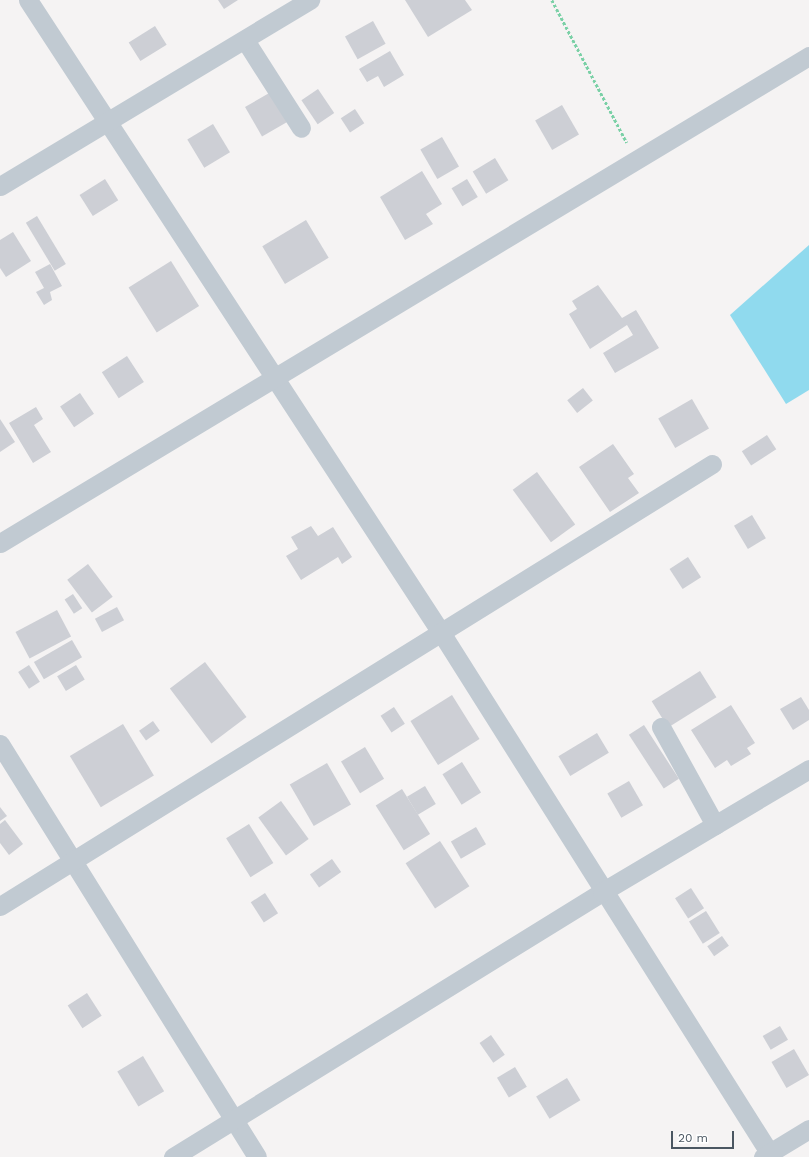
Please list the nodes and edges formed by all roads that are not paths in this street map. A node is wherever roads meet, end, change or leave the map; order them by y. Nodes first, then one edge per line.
1 (28, 0) edge
2 (310, 0) edge
3 (245, 40) junction
4 (809, 56) edge
5 (108, 121) junction
6 (301, 128) dead end
7 (0, 186) edge
8 (277, 378) junction
9 (712, 464) dead end
10 (0, 543) edge
11 (442, 634) junction
12 (661, 727) dead end
13 (0, 744) edge
14 (809, 769) edge
15 (715, 825) junction
16 (72, 862) junction
17 (602, 892) junction
18 (0, 906) edge
19 (234, 1120) junction
20 (809, 1129) edge
21 (768, 1156) edge
22 (173, 1157) edge
23 (258, 1157) edge

1 - 5 street
2 - 3 street
3 - 5 street
3 - 6 street
4 - 8 street
5 - 7 street
5 - 8 street
8 - 10 street
8 - 11 street
9 - 11 street
11 - 16 street
11 - 17 street
12 - 15 street
13 - 16 street
14 - 15 street
15 - 17 street
16 - 18 street
16 - 19 street
17 - 19 street
17 - 21 street
19 - 22 street
19 - 23 street
20 - 21 street

